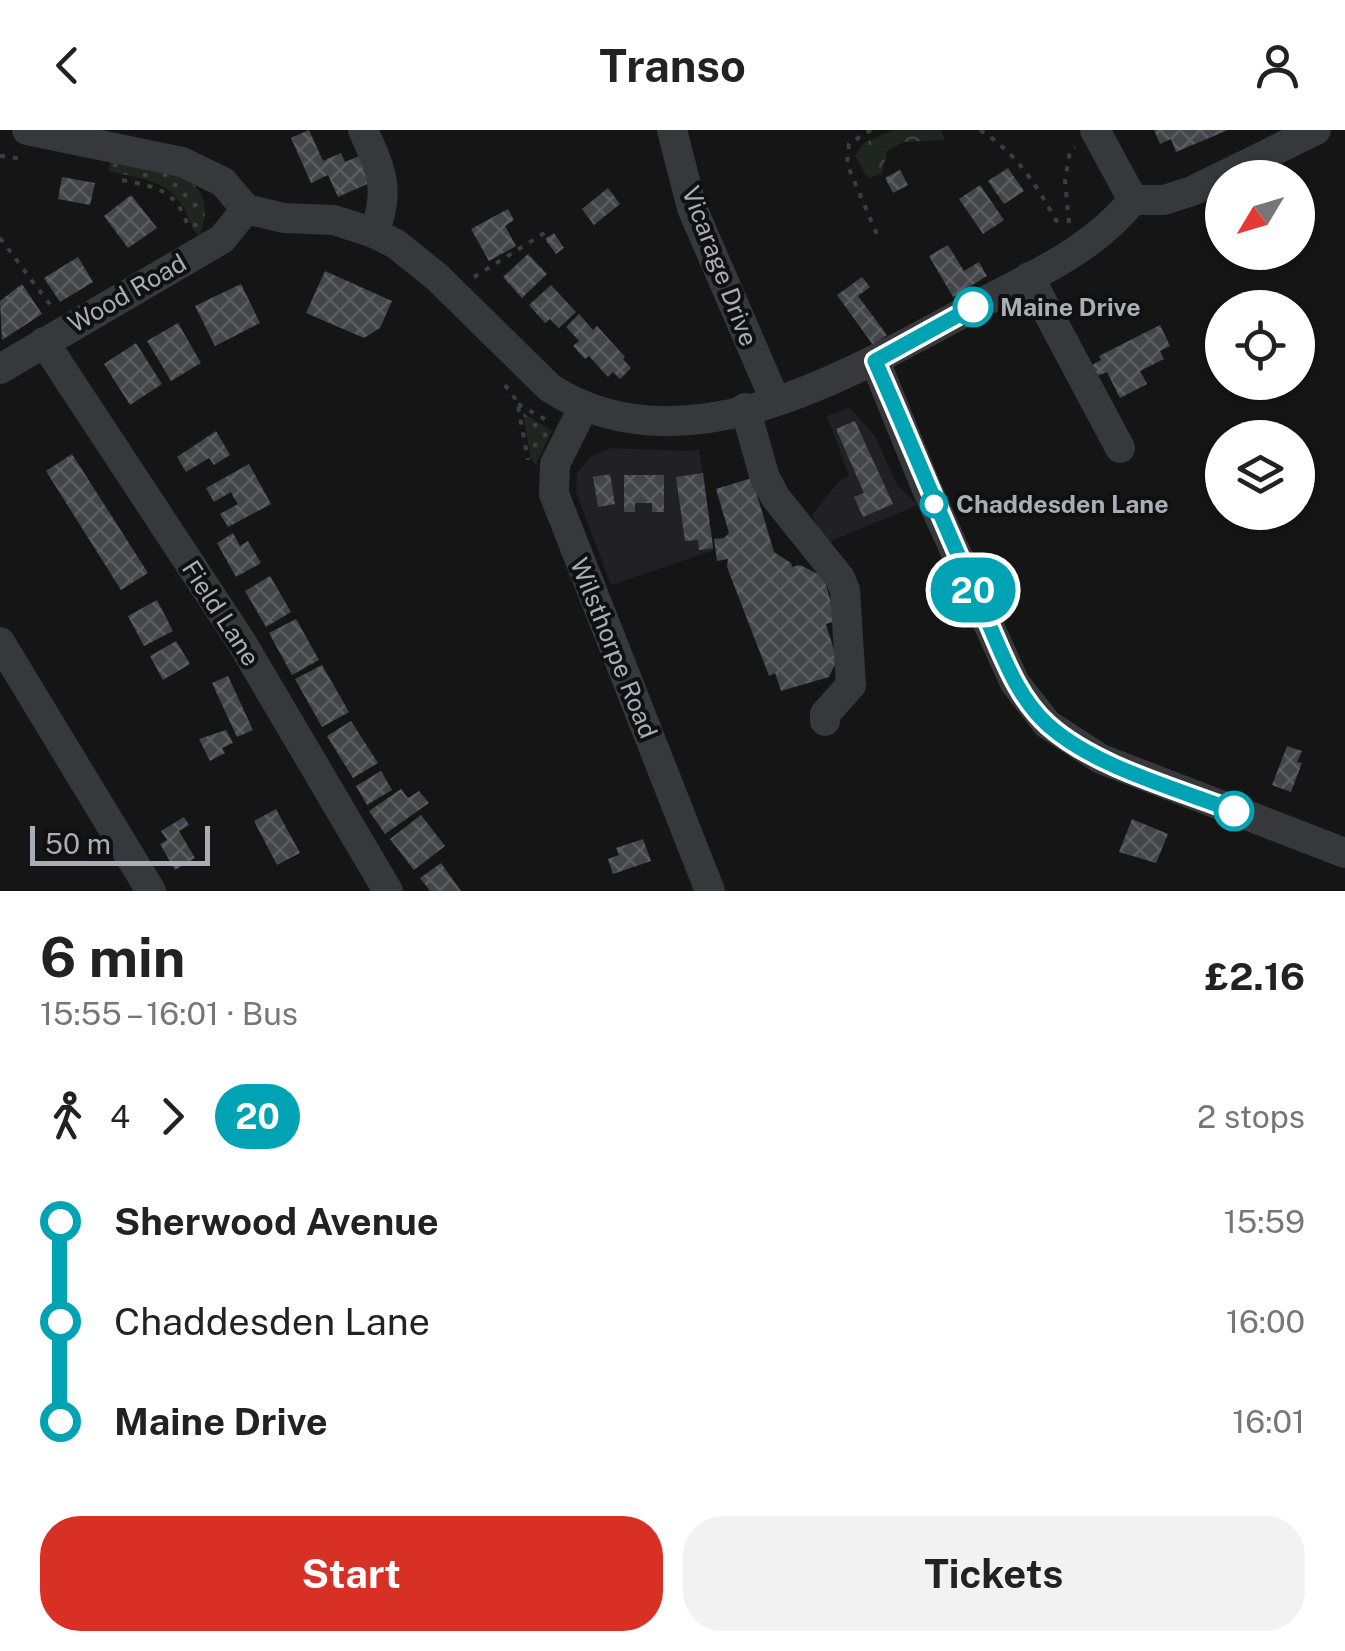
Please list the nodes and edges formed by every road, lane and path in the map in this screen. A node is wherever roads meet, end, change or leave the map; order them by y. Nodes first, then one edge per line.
1 (26, 130) edge
2 (363, 130) edge
3 (672, 130) edge
4 (872, 130) edge
5 (980, 130) edge
6 (1316, 130) edge
7 (83, 135) edge
8 (1085, 138) edge
9 (0, 156) edge
10 (34, 160) dead end
11 (124, 180) dead end
12 (1133, 200) junction
13 (246, 209) junction
14 (546, 232) dead end
15 (374, 233) junction
16 (878, 237) dead end
17 (0, 238) edge
18 (199, 252) junction
19 (1074, 252) junction
20 (1030, 277) junction
21 (454, 295) junction
22 (55, 335) junction
23 (506, 348) junction
24 (875, 361) junction
25 (0, 369) edge
26 (775, 400) junction
27 (518, 404) junction
28 (584, 406) junction
29 (745, 408) junction
30 (569, 433) junction
31 (1120, 448) dead end
32 (554, 494) junction
33 (0, 642) edge
34 (825, 721) dead end
35 (1345, 854) edge
36 (151, 891) edge
37 (388, 891) edge
38 (710, 891) edge

1 - 7 street
2 - 15 street
3 - 26 street, Vicarage Drive
4 - 16 path
5 - 19 path
6 - 12 street
7 - 13 street
8 - 12 street
8 - 19 path
9 - 10 path
11 - 18 path
12 - 19 street
13 - 15 street
13 - 18 street, Wood Road
14 - 21 path
15 - 21 street
17 - 22 path
18 - 22 street, Wood Road
19 - 20 street
20 - 24 street
20 - 31 street
21 - 23 street
22 - 25 street, Wood Road
22 - 37 street, Field Lane
23 - 27 path
23 - 28 street
24 - 26 street
24 - 35 street
26 - 29 street
27 - 30 path
27 - 32 path
28 - 29 street
28 - 30 street
29 - 34 street
30 - 32 street
32 - 38 street, Wilsthorpe Road
33 - 36 street

